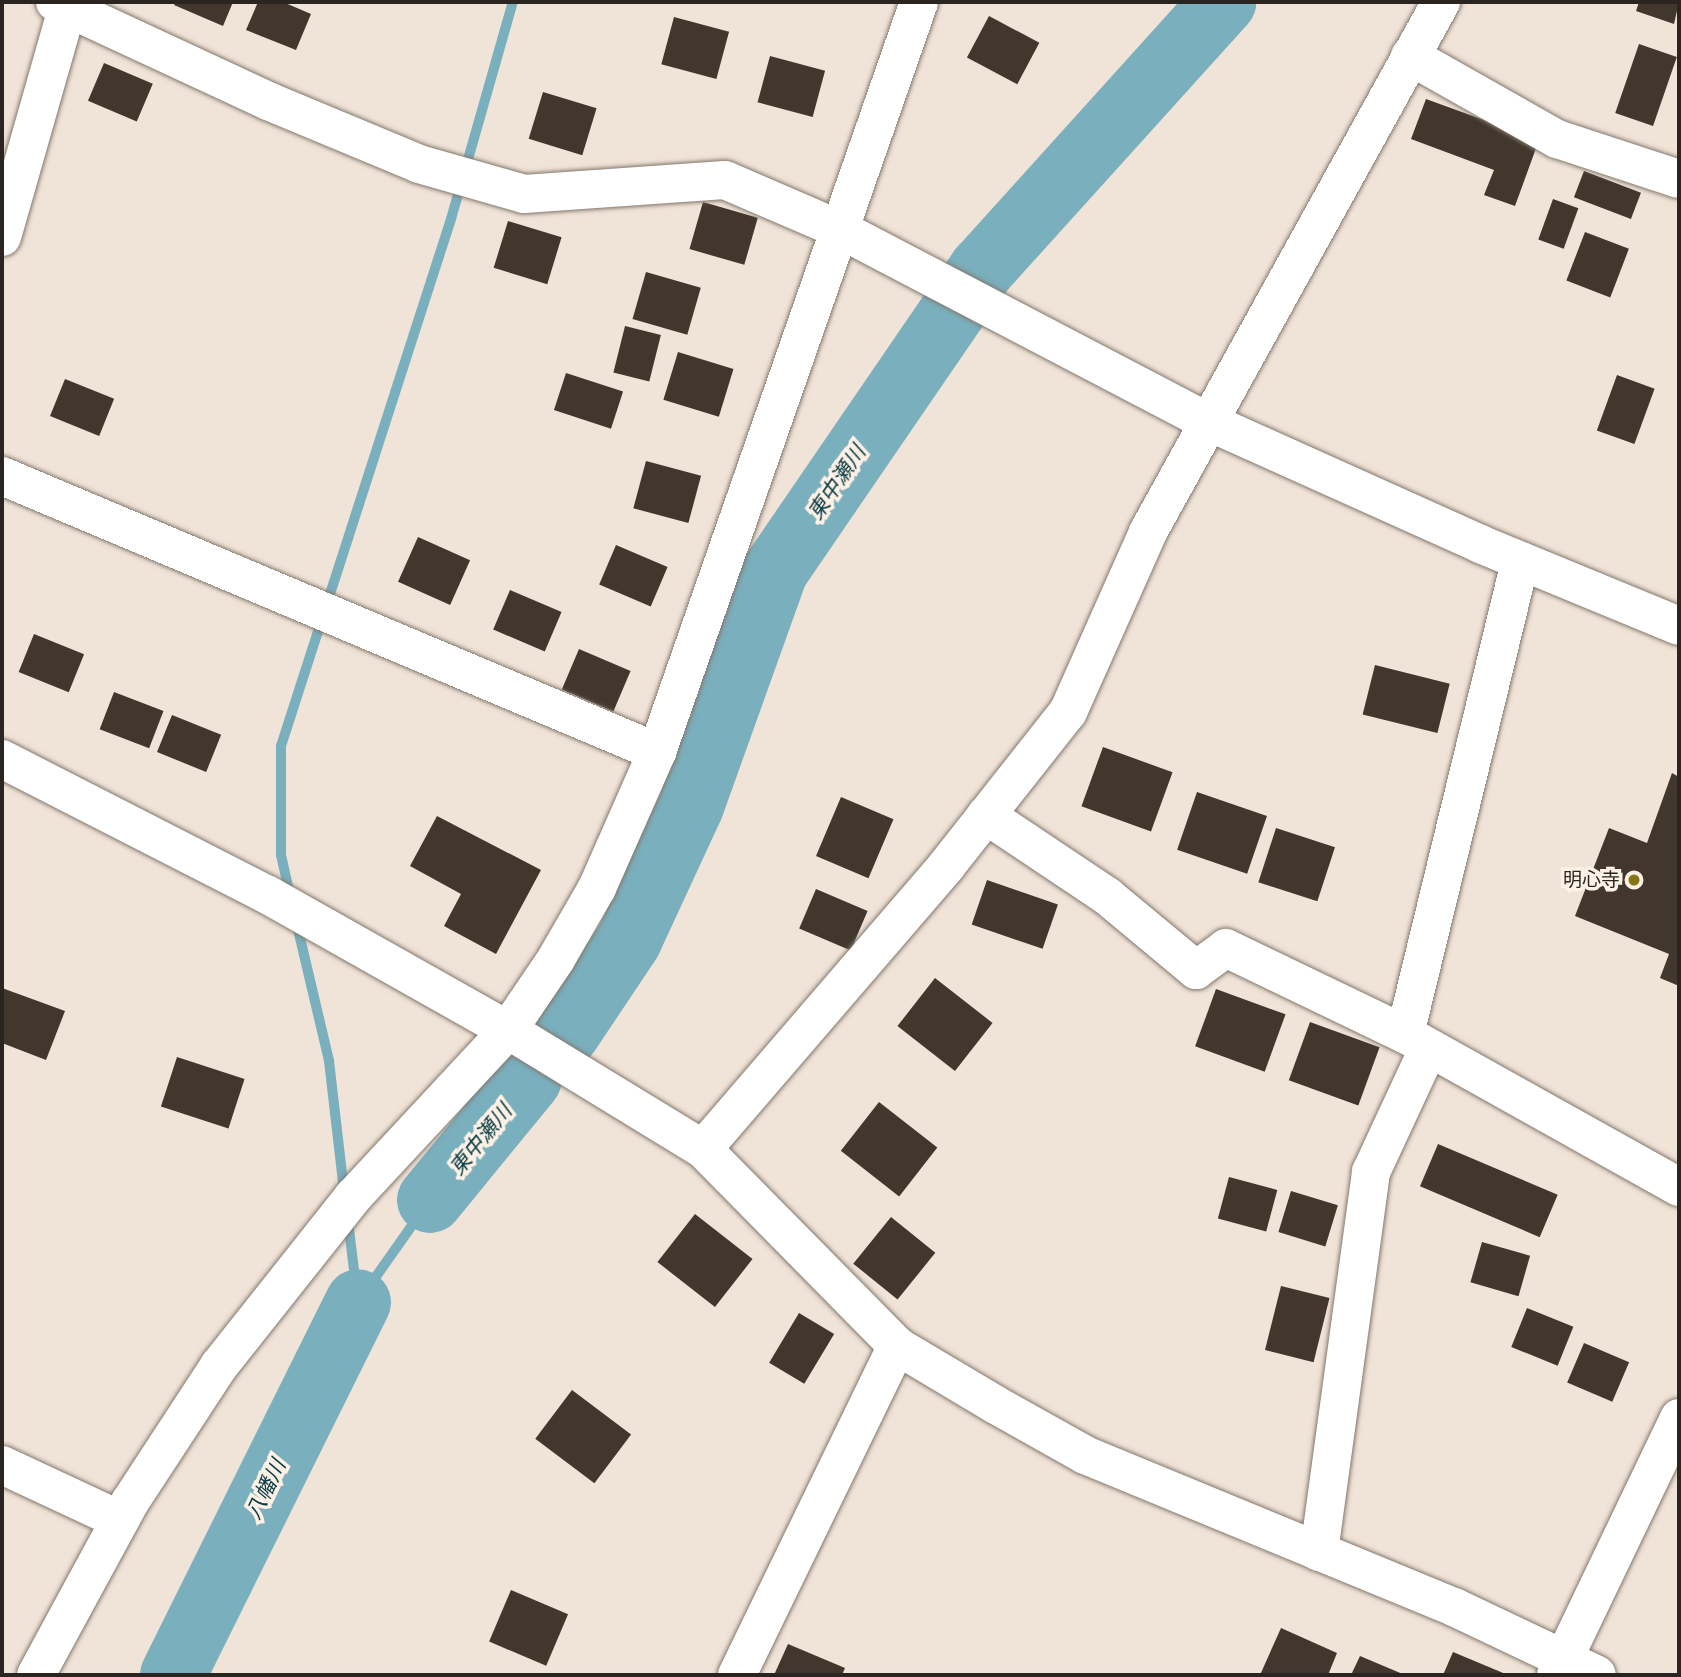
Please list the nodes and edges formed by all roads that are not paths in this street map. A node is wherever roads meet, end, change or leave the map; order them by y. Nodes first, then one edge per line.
1 (919, 2) edge
2 (1441, 2) edge
3 (64, 4) edge
4 (1410, 56) junction
5 (1679, 178) edge
6 (841, 230) junction
7 (2, 237) edge
8 (1209, 422) junction
9 (2, 476) edge
10 (1520, 561) junction
11 (1679, 626) edge
12 (657, 752) junction
13 (2, 759) edge
14 (986, 815) junction
15 (508, 1030) junction
16 (1416, 1041) junction
17 (703, 1149) junction
18 (1679, 1187) edge
19 (897, 1346) junction
20 (1679, 1418) edge
21 (2, 1465) edge
22 (120, 1520) junction
23 (1320, 1552) junction
24 (1559, 1668) edge
25 (36, 1675) edge
26 (737, 1675) edge
27 (1597, 1675) edge

1 - 6 street
2 - 4 street
3 - 6 street
3 - 7 street
4 - 5 street
4 - 8 street
6 - 8 street
6 - 12 street
8 - 10 street
8 - 14 street
9 - 12 street
10 - 11 street
10 - 16 street
12 - 15 street
13 - 15 street
14 - 16 street
14 - 17 street
15 - 17 street
15 - 22 street
16 - 18 street
16 - 23 street
17 - 19 street
19 - 23 street
19 - 26 street
20 - 24 street
21 - 22 street
22 - 25 street
23 - 24 street
24 - 27 street

